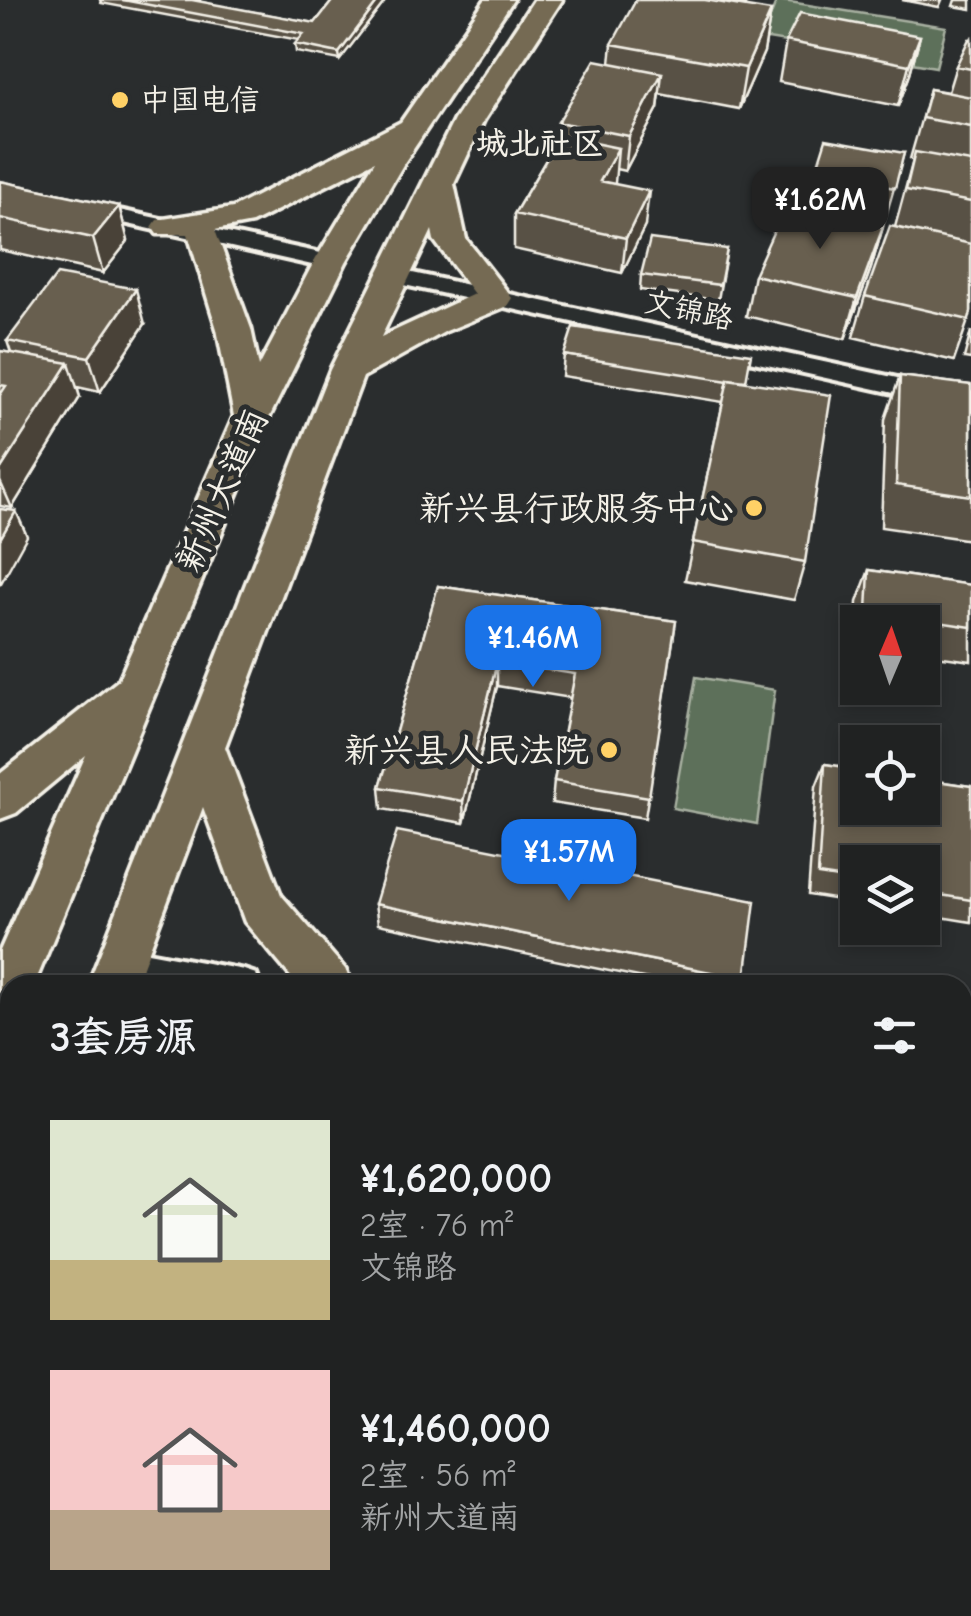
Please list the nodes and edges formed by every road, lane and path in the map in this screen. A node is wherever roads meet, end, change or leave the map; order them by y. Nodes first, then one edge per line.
1 (499, 0) edge
2 (548, 0) edge
3 (409, 129) junction
4 (438, 184) junction
5 (56, 203) edge
6 (168, 227) junction
7 (203, 235) junction
8 (330, 262) junction
9 (394, 276) junction
10 (495, 298) junction
11 (348, 370) junction
12 (971, 402) edge
13 (252, 416) junction
14 (136, 689) junction
15 (203, 746) junction
16 (0, 800) edge
17 (14, 942) edge
18 (116, 974) edge
19 (7, 975) edge
20 (319, 975) edge

1 - 3 main road, 新州大道南
2 - 4 main road, 新州大道南
3 - 6 main road
3 - 8 main road, 新州大道南
4 - 9 main road, 新州大道南
4 - 10 main road
5 - 6 street
6 - 7 street
7 - 8 street
7 - 13 main road
8 - 13 main road, 新州大道南
9 - 10 street, 文锦路
9 - 11 main road, 新州大道南
10 - 11 main road
10 - 12 street, 文锦路
11 - 15 main road, 新州大道南
13 - 14 main road, 新州大道南
14 - 16 main road
14 - 17 main road, 新州大道南
15 - 18 main road, 新州大道南
15 - 20 main road
17 - 19 main road, 新州大道南

